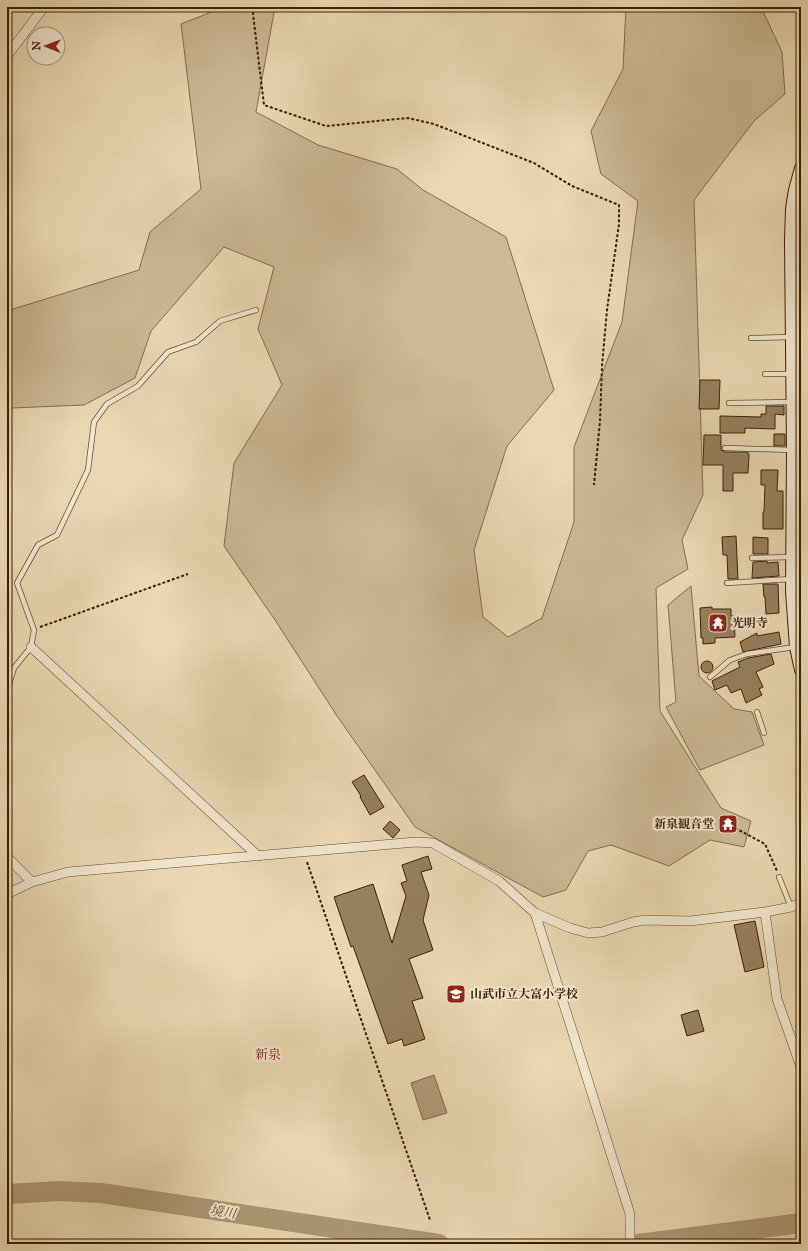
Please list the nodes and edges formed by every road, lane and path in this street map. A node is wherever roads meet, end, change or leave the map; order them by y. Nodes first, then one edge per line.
1 (44, 7) edge
2 (254, 7) edge
3 (7, 56) edge
4 (801, 168) edge
5 (256, 310) dead end
6 (792, 337) junction
7 (751, 338) dead end
8 (794, 367) junction
9 (765, 374) dead end
10 (792, 402) junction
11 (729, 403) dead end
12 (725, 448) dead end
13 (794, 454) junction
14 (594, 484) dead end
15 (792, 557) junction
16 (752, 558) dead end
17 (188, 574) dead end
18 (792, 579) junction
19 (727, 583) dead end
20 (34, 630) junction
21 (31, 646) junction
22 (796, 647) junction
23 (800, 666) edge
24 (710, 677) dead end
25 (7, 688) edge
26 (757, 712) dead end
27 (764, 733) dead end
28 (735, 828) dead end
29 (304, 852) junction
30 (258, 856) junction
31 (7, 857) edge
32 (779, 877) joint
33 (32, 882) junction
34 (7, 894) edge
35 (801, 903) edge
36 (791, 907) junction
37 (535, 912) junction
38 (765, 912) junction
39 (801, 1067) edge
40 (430, 1220) dead end
41 (630, 1244) edge

1 - 3 street
2 - 14 path
4 - 6 street
5 - 20 lane
6 - 7 lane
6 - 8 street
8 - 9 lane
8 - 10 street
10 - 11 lane
10 - 13 street
12 - 13 lane
13 - 15 street
15 - 16 lane
15 - 18 street
17 - 20 path
18 - 19 lane
18 - 22 street
20 - 21 lane
21 - 25 lane
21 - 30 street
22 - 23 street
22 - 24 lane
26 - 27 lane
28 - 32 path
29 - 30 street
29 - 37 street
29 - 40 path
30 - 33 street
31 - 33 street
32 - 36 lane
33 - 34 street
35 - 36 street
36 - 38 street
37 - 38 street
37 - 41 street
38 - 39 street

